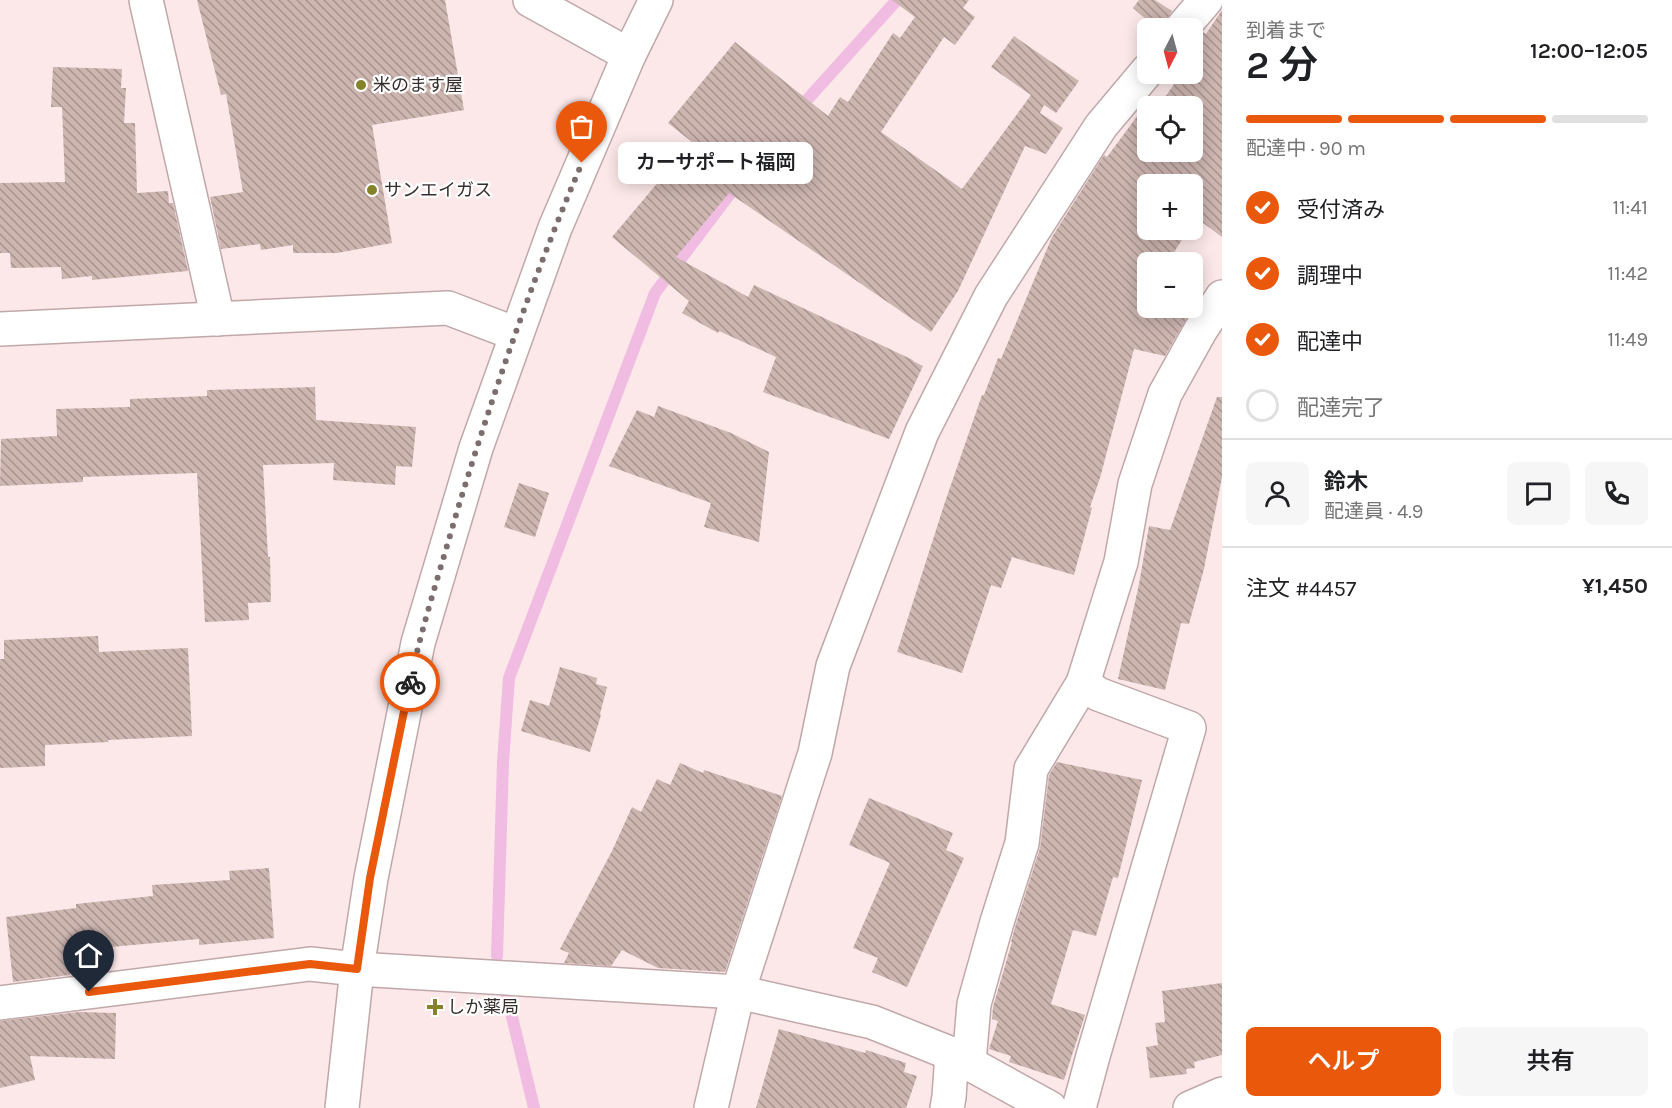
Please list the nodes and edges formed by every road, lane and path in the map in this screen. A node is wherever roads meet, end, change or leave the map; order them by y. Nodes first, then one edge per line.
1 (146, 0) edge
2 (530, 0) edge
3 (656, 0) edge
4 (1206, 0) edge
5 (1191, 18) edge
6 (629, 55) junction
7 (1137, 83) edge
8 (1222, 297) edge
9 (218, 318) junction
10 (0, 329) edge
11 (516, 334) junction
12 (1083, 683) junction
13 (357, 969) junction
14 (738, 992) junction
15 (0, 1003) edge
16 (960, 1058) junction
17 (1222, 1094) edge
18 (342, 1108) edge
19 (711, 1108) edge
20 (946, 1108) edge
21 (1050, 1108) edge
22 (1079, 1108) edge
23 (1190, 1108) edge

1 - 9 street
2 - 6 street
3 - 6 street
4 - 5 street
6 - 11 street
7 - 14 street
8 - 12 street
9 - 10 street
9 - 11 street
11 - 13 street
12 - 16 street
12 - 22 street
13 - 14 street
13 - 15 street
13 - 18 street
14 - 16 street
14 - 19 street
16 - 20 street
16 - 21 street
17 - 23 street

